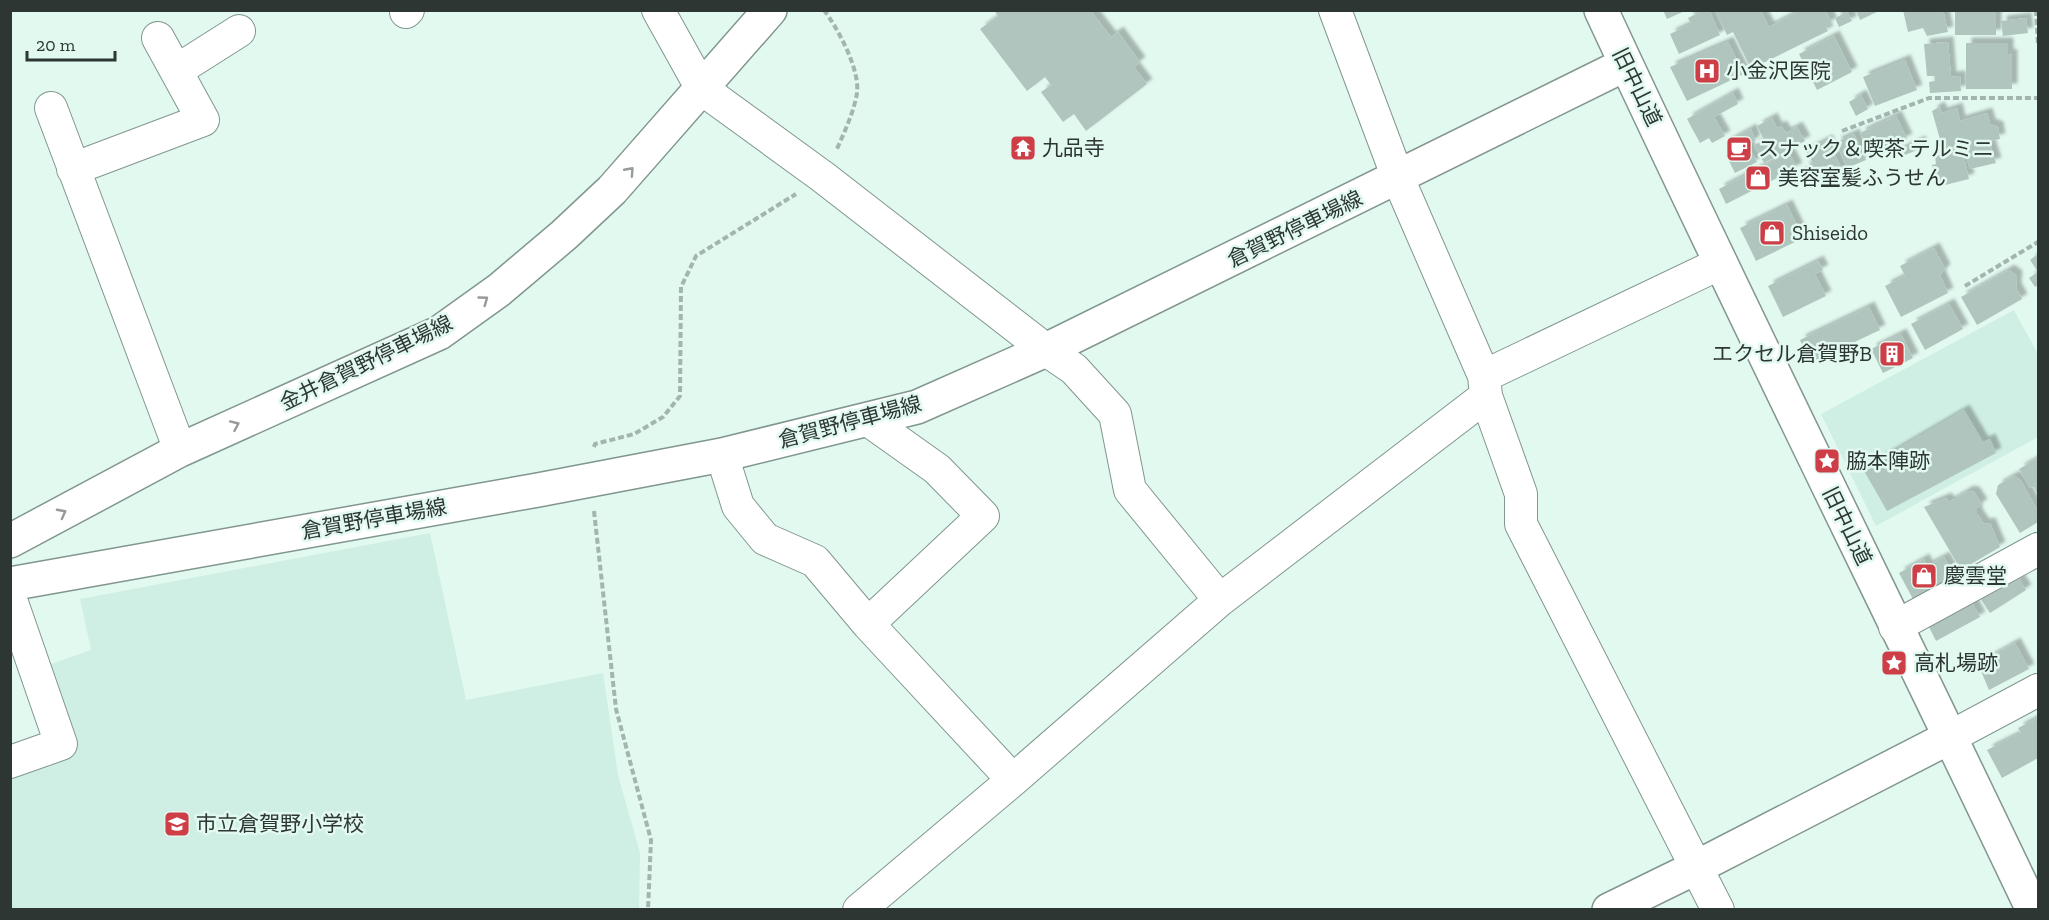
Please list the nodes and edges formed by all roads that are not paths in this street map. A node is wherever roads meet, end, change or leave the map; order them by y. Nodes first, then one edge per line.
1 (658, 10) edge
2 (770, 10) edge
3 (1335, 10) edge
4 (1601, 10) edge
5 (239, 31) dead end
6 (158, 38) dead end
7 (1626, 64) junction
8 (176, 71) junction
9 (702, 89) junction
10 (51, 108) dead end
11 (73, 169) junction
12 (1398, 178) junction
13 (1721, 262) junction
14 (1046, 350) junction
15 (1485, 386) junction
16 (868, 420) junction
17 (180, 450) junction
18 (722, 455) junction
19 (10, 541) edge
20 (2038, 549) edge
21 (10, 584) edge
22 (10, 597) edge
23 (1220, 600) junction
24 (868, 624) junction
25 (1895, 627) junction
26 (2038, 690) edge
27 (1950, 737) junction
28 (10, 762) edge
29 (1013, 780) junction
30 (1697, 867) junction
31 (859, 909) edge
32 (1609, 909) edge
33 (1718, 909) edge
34 (2033, 909) edge

1 - 9 street
2 - 9 main road, 金井倉賀野停車場線
3 - 12 street
4 - 7 main road, 旧中山道
5 - 8 street
6 - 8 street
7 - 12 main road, 倉賀野停車場線
7 - 13 main road, 旧中山道
8 - 11 street
9 - 14 street
17 -> 9 main road, 金井倉賀野停車場線
10 - 11 street
11 - 17 street
12 - 14 main road, 倉賀野停車場線
12 - 15 street
13 - 15 street
13 - 25 main road, 旧中山道
14 - 16 main road, 倉賀野停車場線
14 - 23 street
15 - 23 street
15 - 30 street
16 - 18 main road, 倉賀野停車場線
16 - 24 street
19 -> 17 main road, 金井倉賀野停車場線
18 - 21 main road, 倉賀野停車場線
18 - 24 street
20 - 25 street
22 - 28 street
23 - 29 street
24 - 29 street
25 - 27 main road, 旧中山道
26 - 27 street
27 - 30 main road
27 - 34 main road, 旧中山道
29 - 31 street
30 - 32 main road
30 - 33 street

